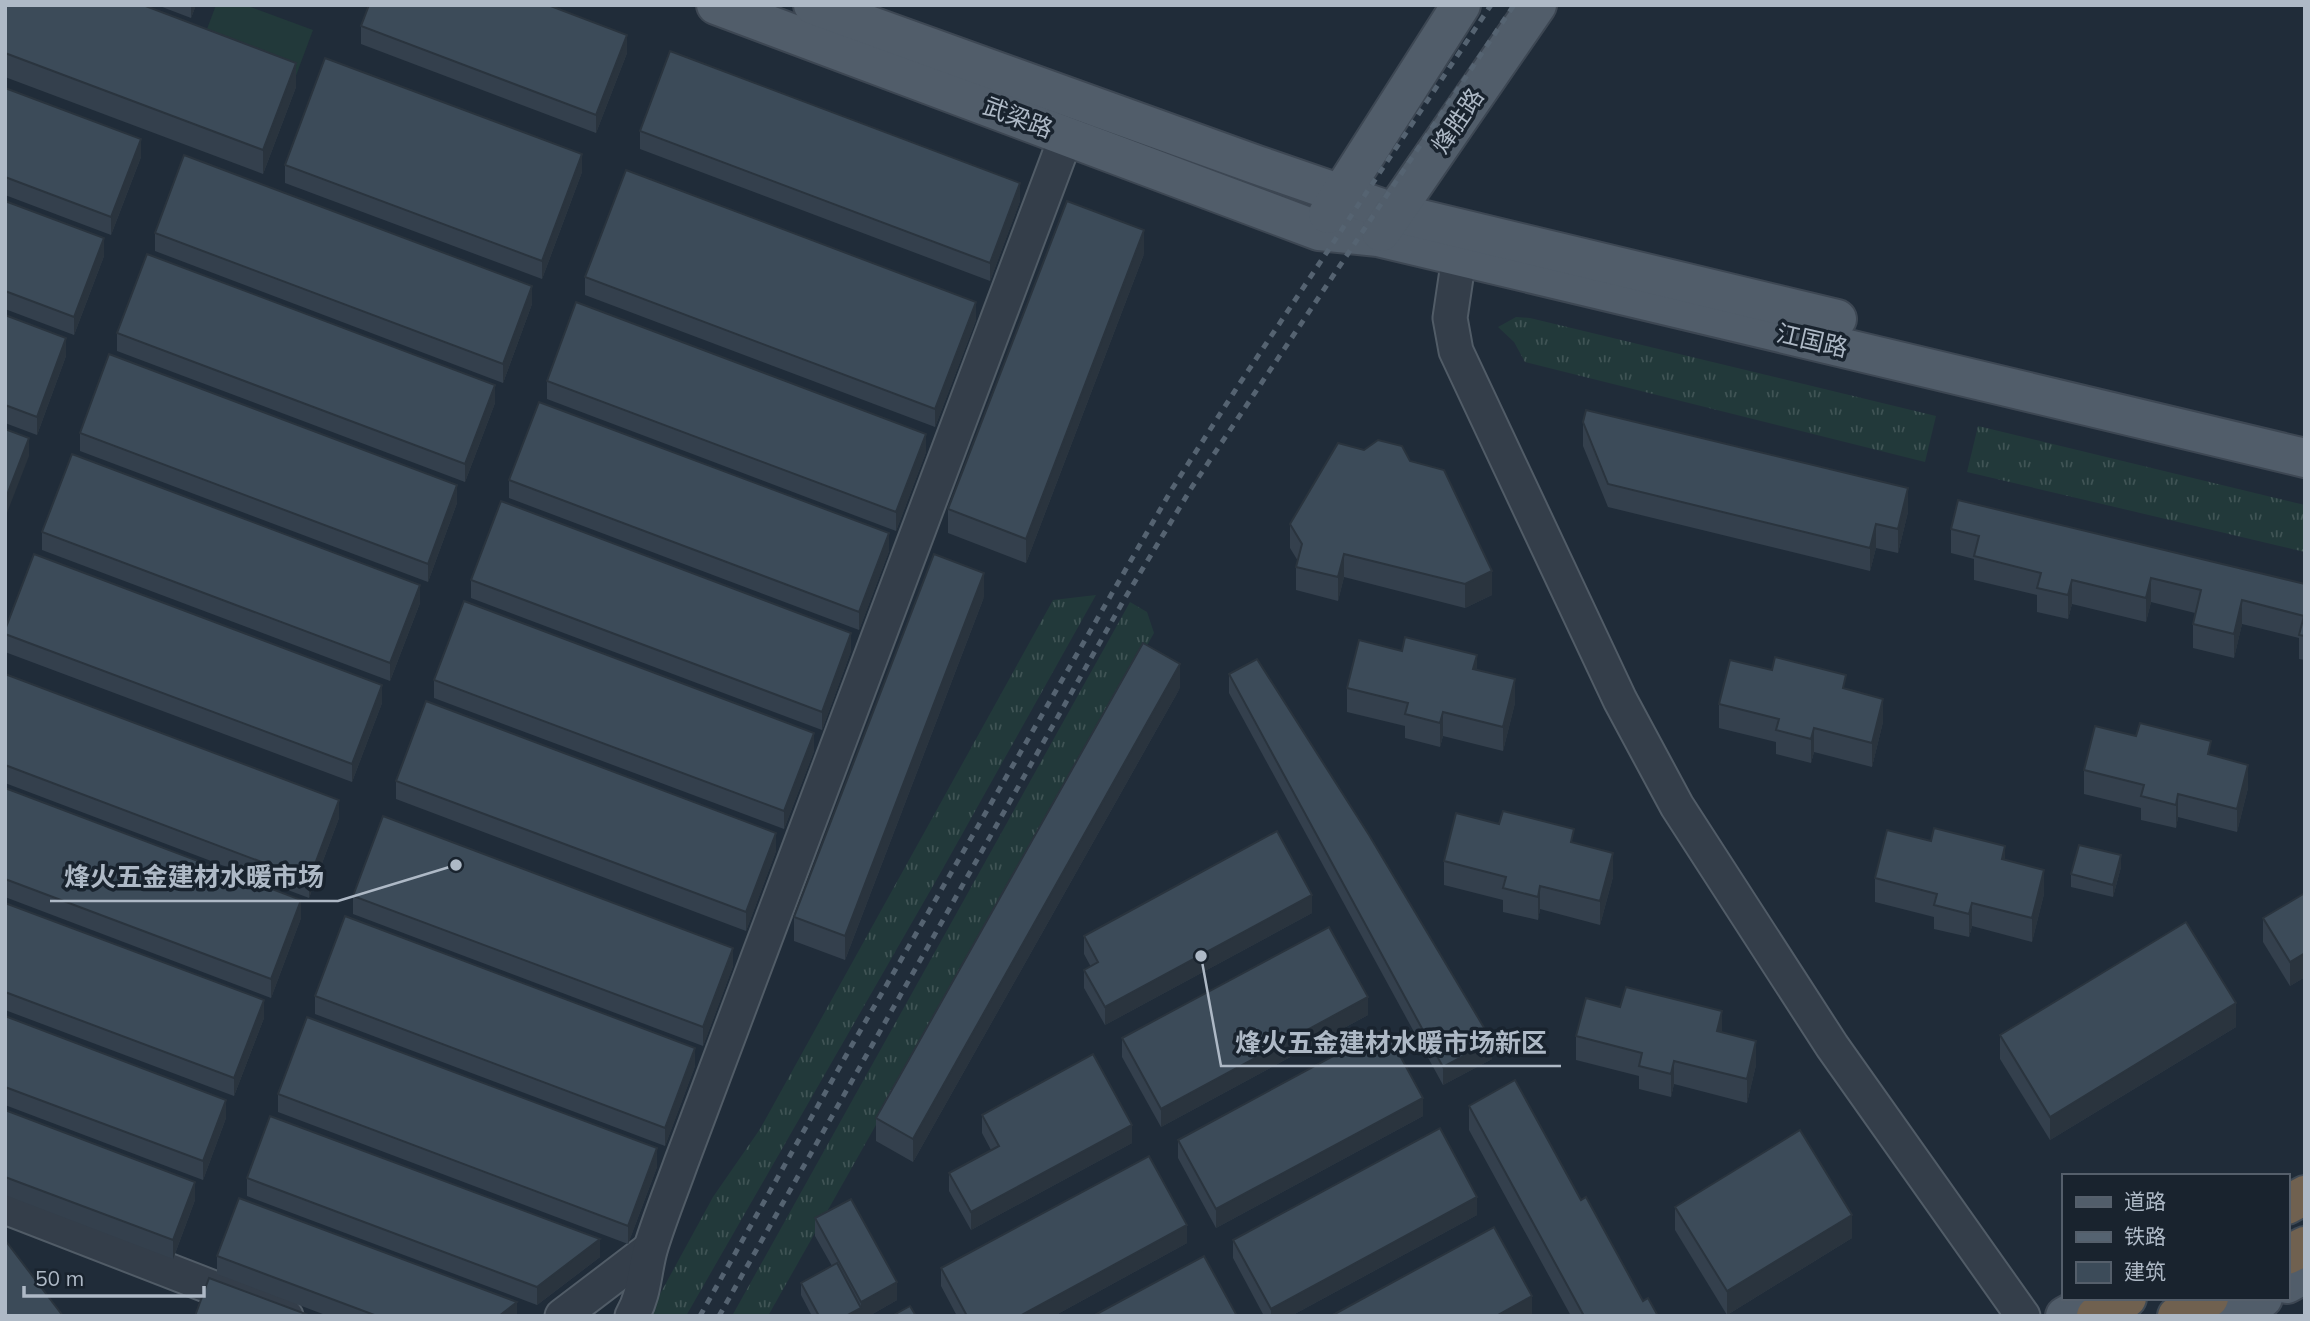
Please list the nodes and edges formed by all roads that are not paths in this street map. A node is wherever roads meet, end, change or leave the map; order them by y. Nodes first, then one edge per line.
1 (716, 5) edge
2 (814, 5) edge
3 (1461, 5) edge
4 (1537, 5) edge
5 (1079, 101) junction
6 (1066, 136) junction
7 (1340, 193) junction
8 (1387, 225) junction
9 (1319, 231) junction
10 (1459, 257) junction
11 (2305, 432) edge
12 (2305, 458) edge
13 (2305, 1182) edge
14 (2289, 1192) edge
15 (2305, 1195) edge
16 (2289, 1204) edge
17 (5, 1207) edge
18 (2305, 1246) edge
19 (650, 1249) junction
20 (2289, 1254) edge
21 (2305, 1274) edge
22 (2289, 1283) edge
23 (2093, 1300) edge
24 (2124, 1300) edge
25 (2206, 1300) edge
26 (2260, 1300) edge
27 (286, 1316) edge
28 (562, 1316) edge
29 (632, 1316) edge
30 (2023, 1316) edge
31 (2065, 1316) edge
32 (2096, 1316) edge
33 (2178, 1316) edge
34 (2232, 1316) edge

1 - 6 main road, 武梁路
2 - 5 main road, 武梁路
3 - 7 main road
4 - 8 main road, 烽胜路
5 - 6 street
5 - 7 main road, 武梁路
6 - 9 main road, 武梁路
6 - 19 street
7 - 8 main road, 江国路
7 - 9 main road
8 - 9 main road, 江国路
8 - 10 main road, 江国路
8 - 11 main road, 江国路
10 - 12 main road, 江国路
10 - 30 street
13 - 14 main road
15 - 16 highway
17 - 27 street
18 - 20 highway
19 - 28 street
19 - 29 street
21 - 22 main road
23 - 31 main road
24 - 32 highway
25 - 33 highway
26 - 34 main road

